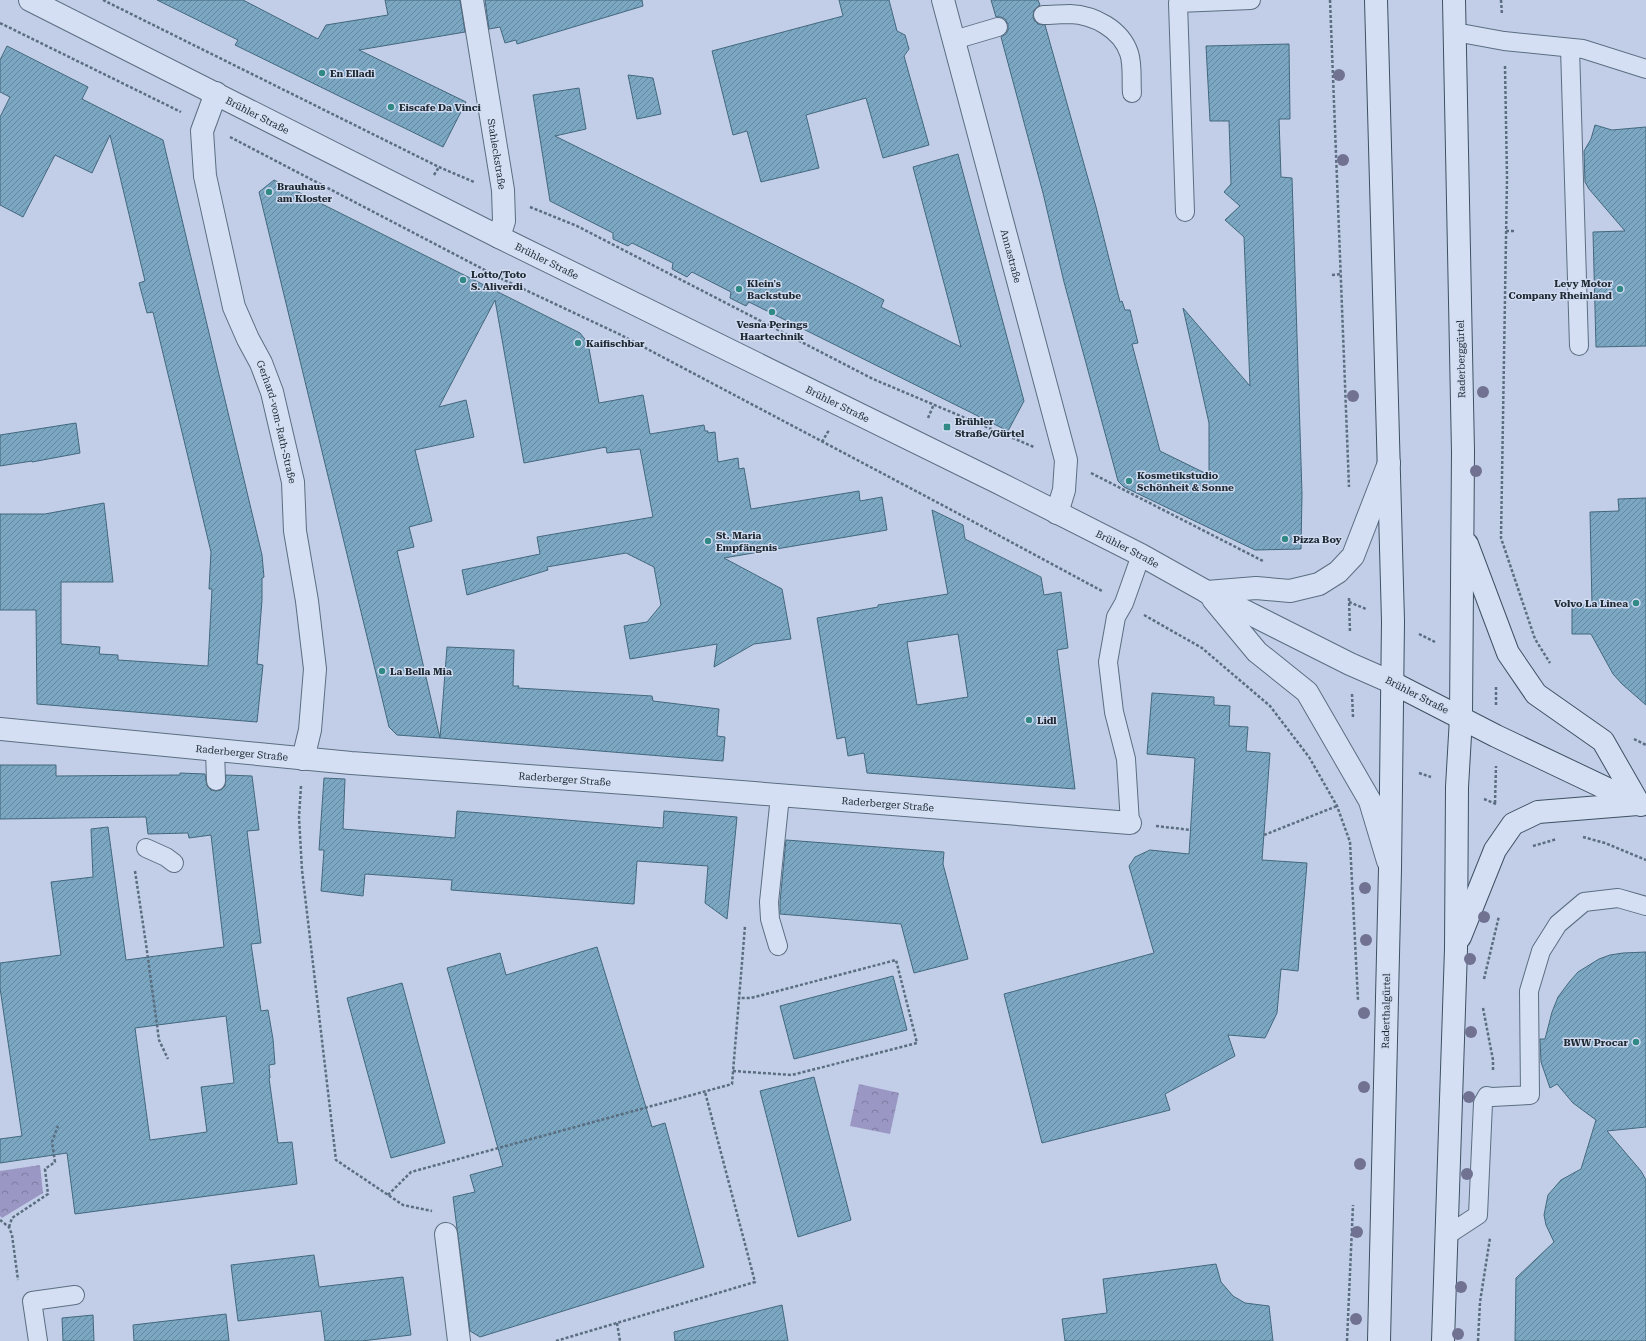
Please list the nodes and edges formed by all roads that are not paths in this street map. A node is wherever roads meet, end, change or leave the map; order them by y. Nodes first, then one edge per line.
1 (30, 0) edge
2 (472, 0) edge
3 (943, 0) edge
4 (1251, 0) edge
5 (1376, 0) edge
6 (1454, 0) edge
7 (1042, 15) dead end
8 (998, 27) dead end
9 (1455, 32) junction
10 (954, 40) junction
11 (1570, 48) junction
12 (1646, 69) edge
13 (216, 93) junction
14 (1132, 93) dead end
15 (1185, 212) dead end
16 (499, 236) junction
17 (1579, 346) dead end
18 (1389, 462) junction
19 (1057, 513) junction
20 (1462, 532) junction
21 (1141, 555) junction
22 (1207, 592) junction
23 (1391, 682) junction
24 (1461, 718) junction
25 (0, 729) edge
26 (215, 750) junction
27 (303, 759) junction
28 (216, 781) dead end
29 (780, 796) junction
30 (1643, 806) edge
31 (1130, 823) joint
32 (146, 848) dead end
33 (174, 863) dead end
34 (1390, 869) junction
35 (1646, 906) edge
36 (778, 946) dead end
37 (1456, 949) junction
38 (446, 1234) road end
39 (1446, 1236) junction
40 (75, 1296) dead end
41 (1380, 1314) junction
42 (38, 1341) edge
43 (459, 1341) edge
44 (1379, 1341) edge
45 (1392, 1341) edge
46 (1443, 1341) edge

1 - 13 street, Brühler Straße
2 - 16 street, Stahleckstraße
3 - 10 street, Annastraße
4 - 15 lane
5 - 18 street
6 - 9 street, Raderberggürtel
7 - 14 lane
8 - 10 lane
9 - 11 lane
9 - 20 street, Raderberggürtel
10 - 19 street, Annastraße
11 - 12 lane
11 - 17 lane
13 - 16 street, Brühler Straße
13 - 27 street, Gerhard-vom-Rath-Straße
16 - 19 street, Brühler Straße
18 - 22 street
18 - 23 street
19 - 21 street, Brühler Straße
20 - 24 street, Raderberggürtel
20 - 30 street
21 - 22 street, Brühler Straße
21 - 31 lane
22 - 23 street, Brühler Straße
22 - 34 street
23 - 24 street, Brühler Straße
23 - 34 street, Raderthalgürtel
24 - 30 street, Brühler Straße
24 - 37 street
25 - 26 street, Raderberger Straße
26 - 27 street, Raderberger Straße
26 - 28 lane
27 - 29 street, Raderberger Straße
29 - 31 street, Raderberger Straße
29 - 36 lane
30 - 37 street
32 - 33 lane
34 - 41 street, Raderthalgürtel
35 - 39 lane
37 - 39 street
38 - 43 street
39 - 46 street
40 - 42 lane
41 - 44 street, Raderthalgürtel
41 - 45 street

